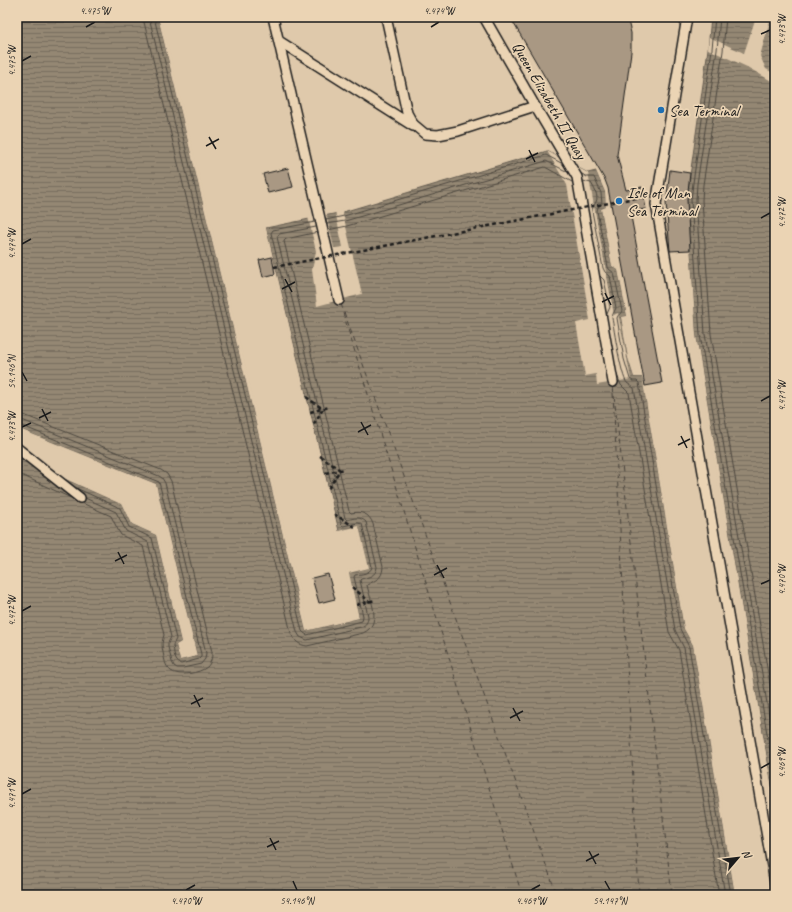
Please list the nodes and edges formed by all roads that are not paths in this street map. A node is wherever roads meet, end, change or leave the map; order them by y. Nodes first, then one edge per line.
1 (273, 17) edge
2 (386, 17) edge
3 (484, 17) edge
4 (687, 17) edge
5 (279, 41) junction
6 (535, 106) junction
7 (425, 134) junction
8 (339, 300) dead end
9 (613, 382) dead end
10 (17, 448) edge
11 (80, 498) dead end
12 (775, 883) edge

1 - 5 lane
2 - 7 lane
3 - 6 lane, Queen Elizabeth II Quay
4 - 12 lane
5 - 7 lane
5 - 8 lane
6 - 7 lane
6 - 9 lane, Queen Elizabeth II Quay
10 - 11 lane

